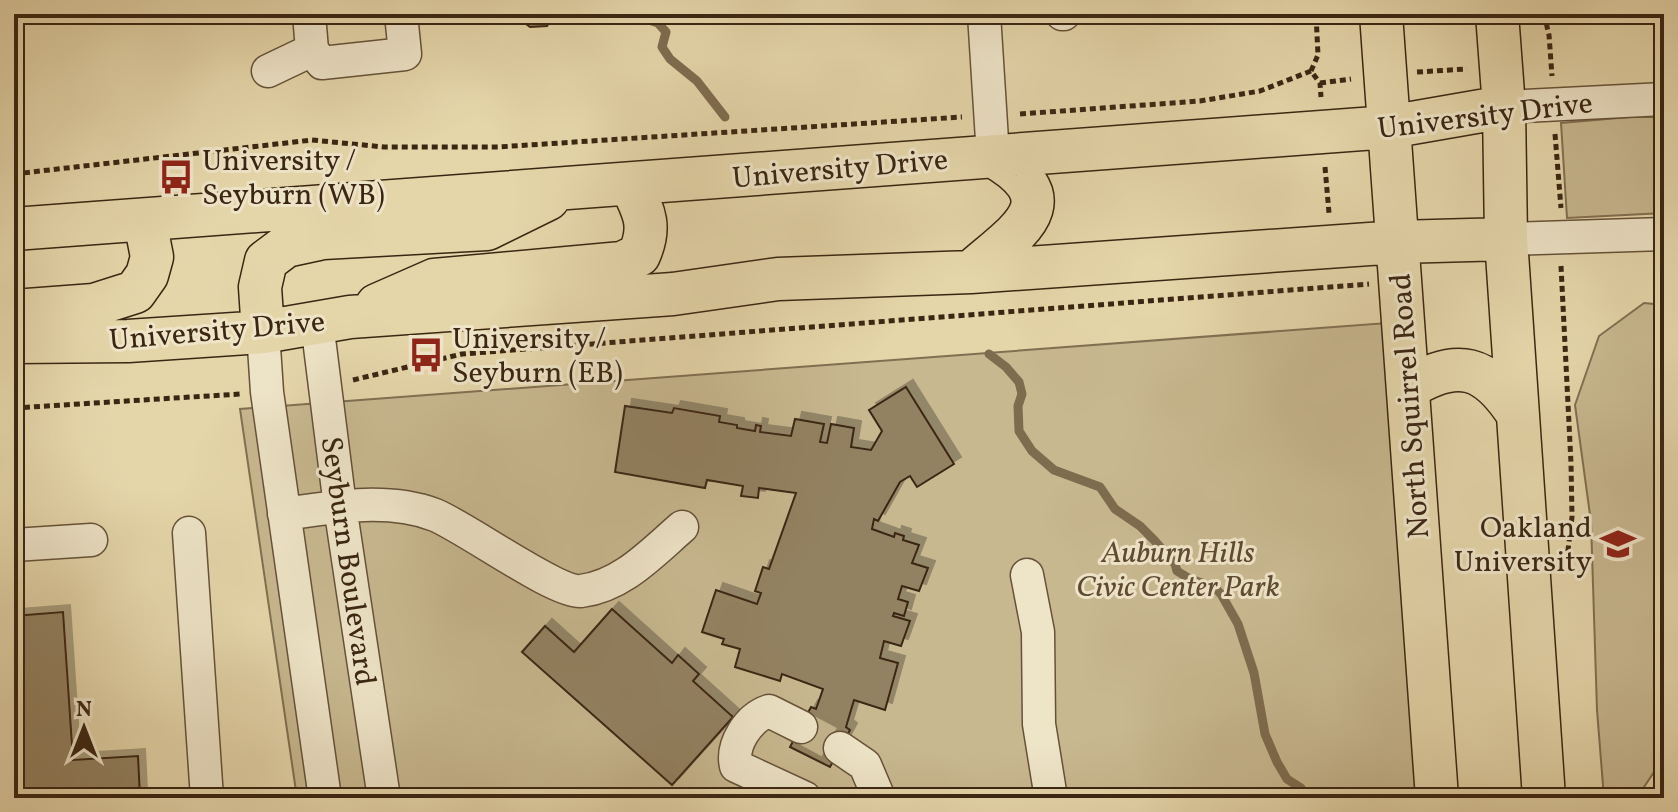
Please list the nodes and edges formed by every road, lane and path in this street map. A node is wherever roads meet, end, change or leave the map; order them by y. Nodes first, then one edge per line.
1 (309, 14) edge
2 (401, 14) edge
3 (984, 14) edge
4 (1316, 14) edge
5 (1381, 14) edge
6 (1497, 14) edge
7 (1544, 14) edge
8 (312, 50) junction
9 (1473, 69) dead end
10 (268, 71) dead end
11 (1311, 71) junction
12 (1412, 73) dead end
13 (1553, 81) dead end
14 (1320, 83) dead end
15 (1664, 99) edge
16 (1504, 107) junction
17 (1554, 122) dead end
18 (1389, 127) junction
19 (992, 136) junction
20 (1324, 158) dead end
21 (14, 174) edge
22 (631, 185) junction
23 (566, 190) junction
24 (1328, 203) dead end
25 (1562, 217) dead end
26 (145, 221) junction
27 (14, 229) edge
28 (1664, 234) edge
29 (1506, 239) junction
30 (1398, 242) junction
31 (1561, 264) dead end
32 (971, 272) junction
33 (1357, 286) dead end
34 (14, 311) edge
35 (334, 320) junction
36 (263, 332) junction
37 (14, 342) edge
38 (323, 387) junction
39 (1408, 388) junction
40 (267, 392) junction
41 (14, 408) edge
42 (1517, 413) junction
43 (340, 506) junction
44 (284, 514) junction
45 (682, 527) dead end
46 (189, 533) dead end
47 (91, 540) dead end
48 (14, 545) edge
49 (1027, 575) dead end
50 (1567, 580) dead end
51 (801, 727) tunnel mouth
52 (840, 748) tunnel mouth
53 (207, 798) edge
54 (325, 798) edge
55 (384, 798) edge
56 (805, 798) edge
57 (879, 798) edge
58 (1051, 798) edge
59 (1437, 798) edge
60 (1544, 798) edge

1 - 8 street
2 - 8 street
3 - 19 street
4 - 11 path
5 - 18 main road, North Squirrel Road
6 - 16 main road
7 - 13 path
8 - 10 street
9 - 12 path
11 - 14 path
11 - 19 path
15 - 16 street, University Drive
16 - 18 main road, University Drive
16 - 29 main road
17 - 25 path
18 - 19 main road, University Drive
18 - 30 main road, North Squirrel Road
19 - 21 path
19 - 22 main road, University Drive
19 - 32 main road
20 - 24 path
22 - 23 main road, University Drive
22 - 35 main road
23 - 26 main road, University Drive
23 - 36 main road
26 - 27 main road, University Drive
26 - 34 main road
28 - 29 street, University Drive
29 - 30 main road, University Drive
29 - 42 main road
30 - 32 main road, University Drive
30 - 39 main road, North Squirrel Road
31 - 50 path
32 - 35 main road, University Drive
33 - 38 path
35 - 36 main road, University Drive
35 - 38 street, Seyburn Boulevard
36 - 37 main road, University Drive
36 - 40 street, Seyburn Boulevard
38 - 43 street, Seyburn Boulevard
39 - 42 main road
39 - 59 main road, North Squirrel Road
40 - 41 path
40 - 44 street, Seyburn Boulevard
42 - 60 main road
43 - 44 street
43 - 45 street
43 - 55 street, Seyburn Boulevard
44 - 54 street, Seyburn Boulevard
46 - 53 street
47 - 48 street
49 - 58 street
51 - 56 street
52 - 57 street

